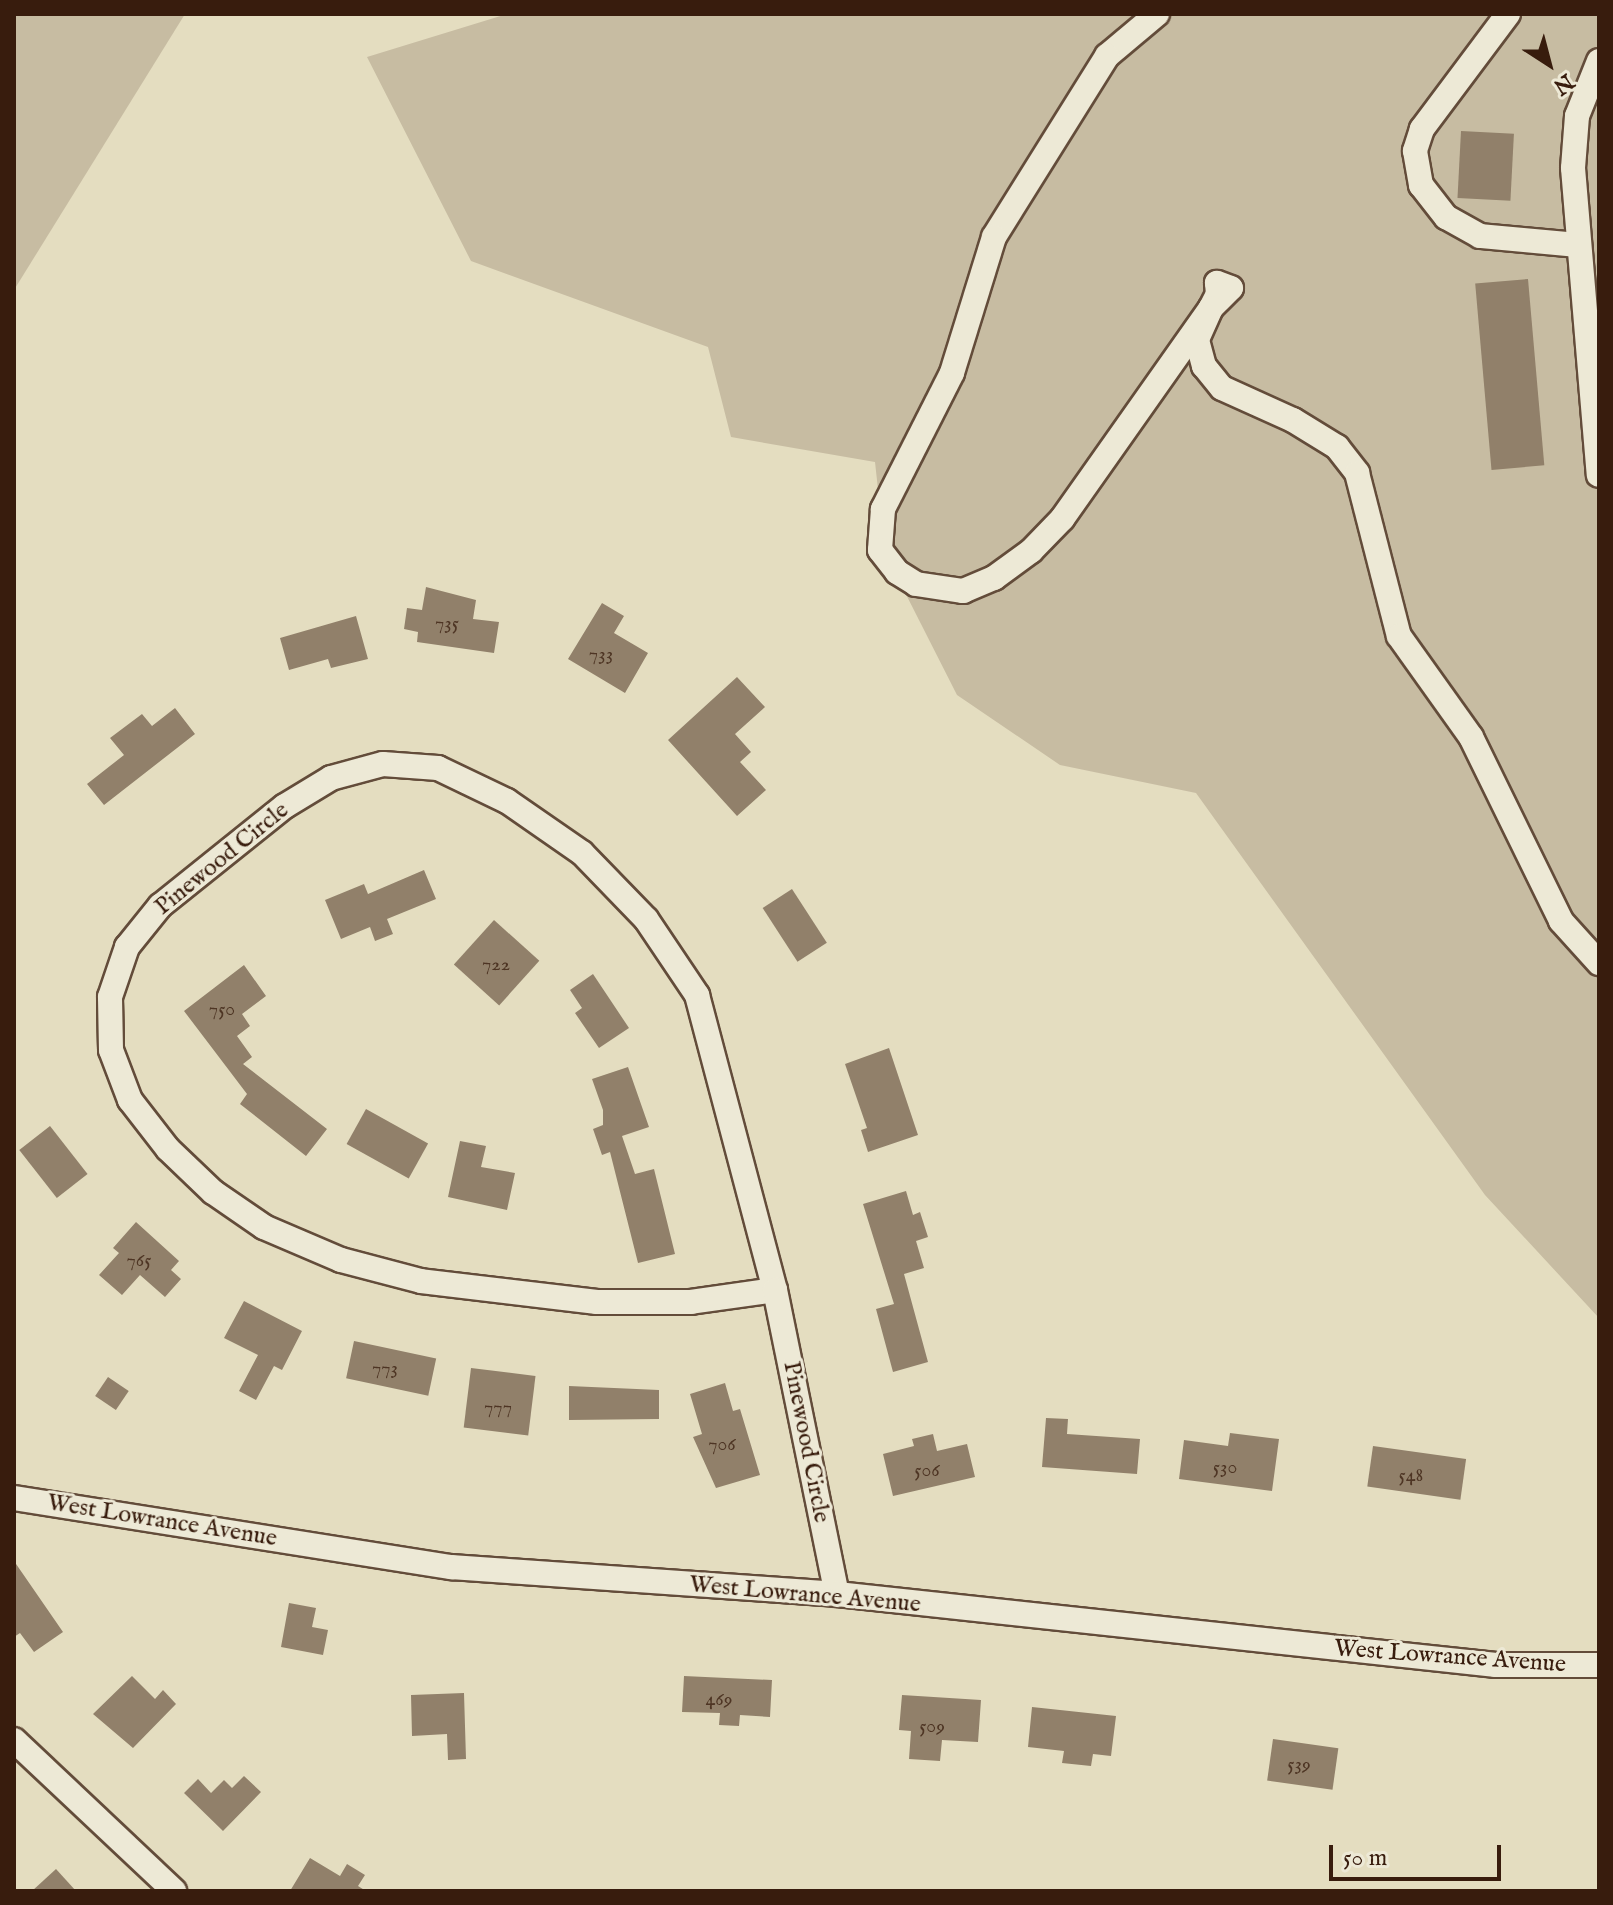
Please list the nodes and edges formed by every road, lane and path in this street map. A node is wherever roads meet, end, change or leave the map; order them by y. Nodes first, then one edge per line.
1 (1157, 14) edge
2 (1508, 14) edge
3 (1599, 61) edge
4 (1577, 245) junction
5 (1599, 475) edge
6 (1599, 963) edge
7 (775, 1290) junction
8 (14, 1498) edge
9 (837, 1594) junction
10 (1599, 1665) edge
11 (14, 1740) edge
12 (174, 1891) edge

1 - 6 street
2 - 4 street
3 - 4 street
4 - 5 street
7 - 7 street, Pinewood Circle
7 - 9 street, Pinewood Circle
8 - 9 street, West Lowrance Avenue
9 - 10 street, West Lowrance Avenue
11 - 12 street

